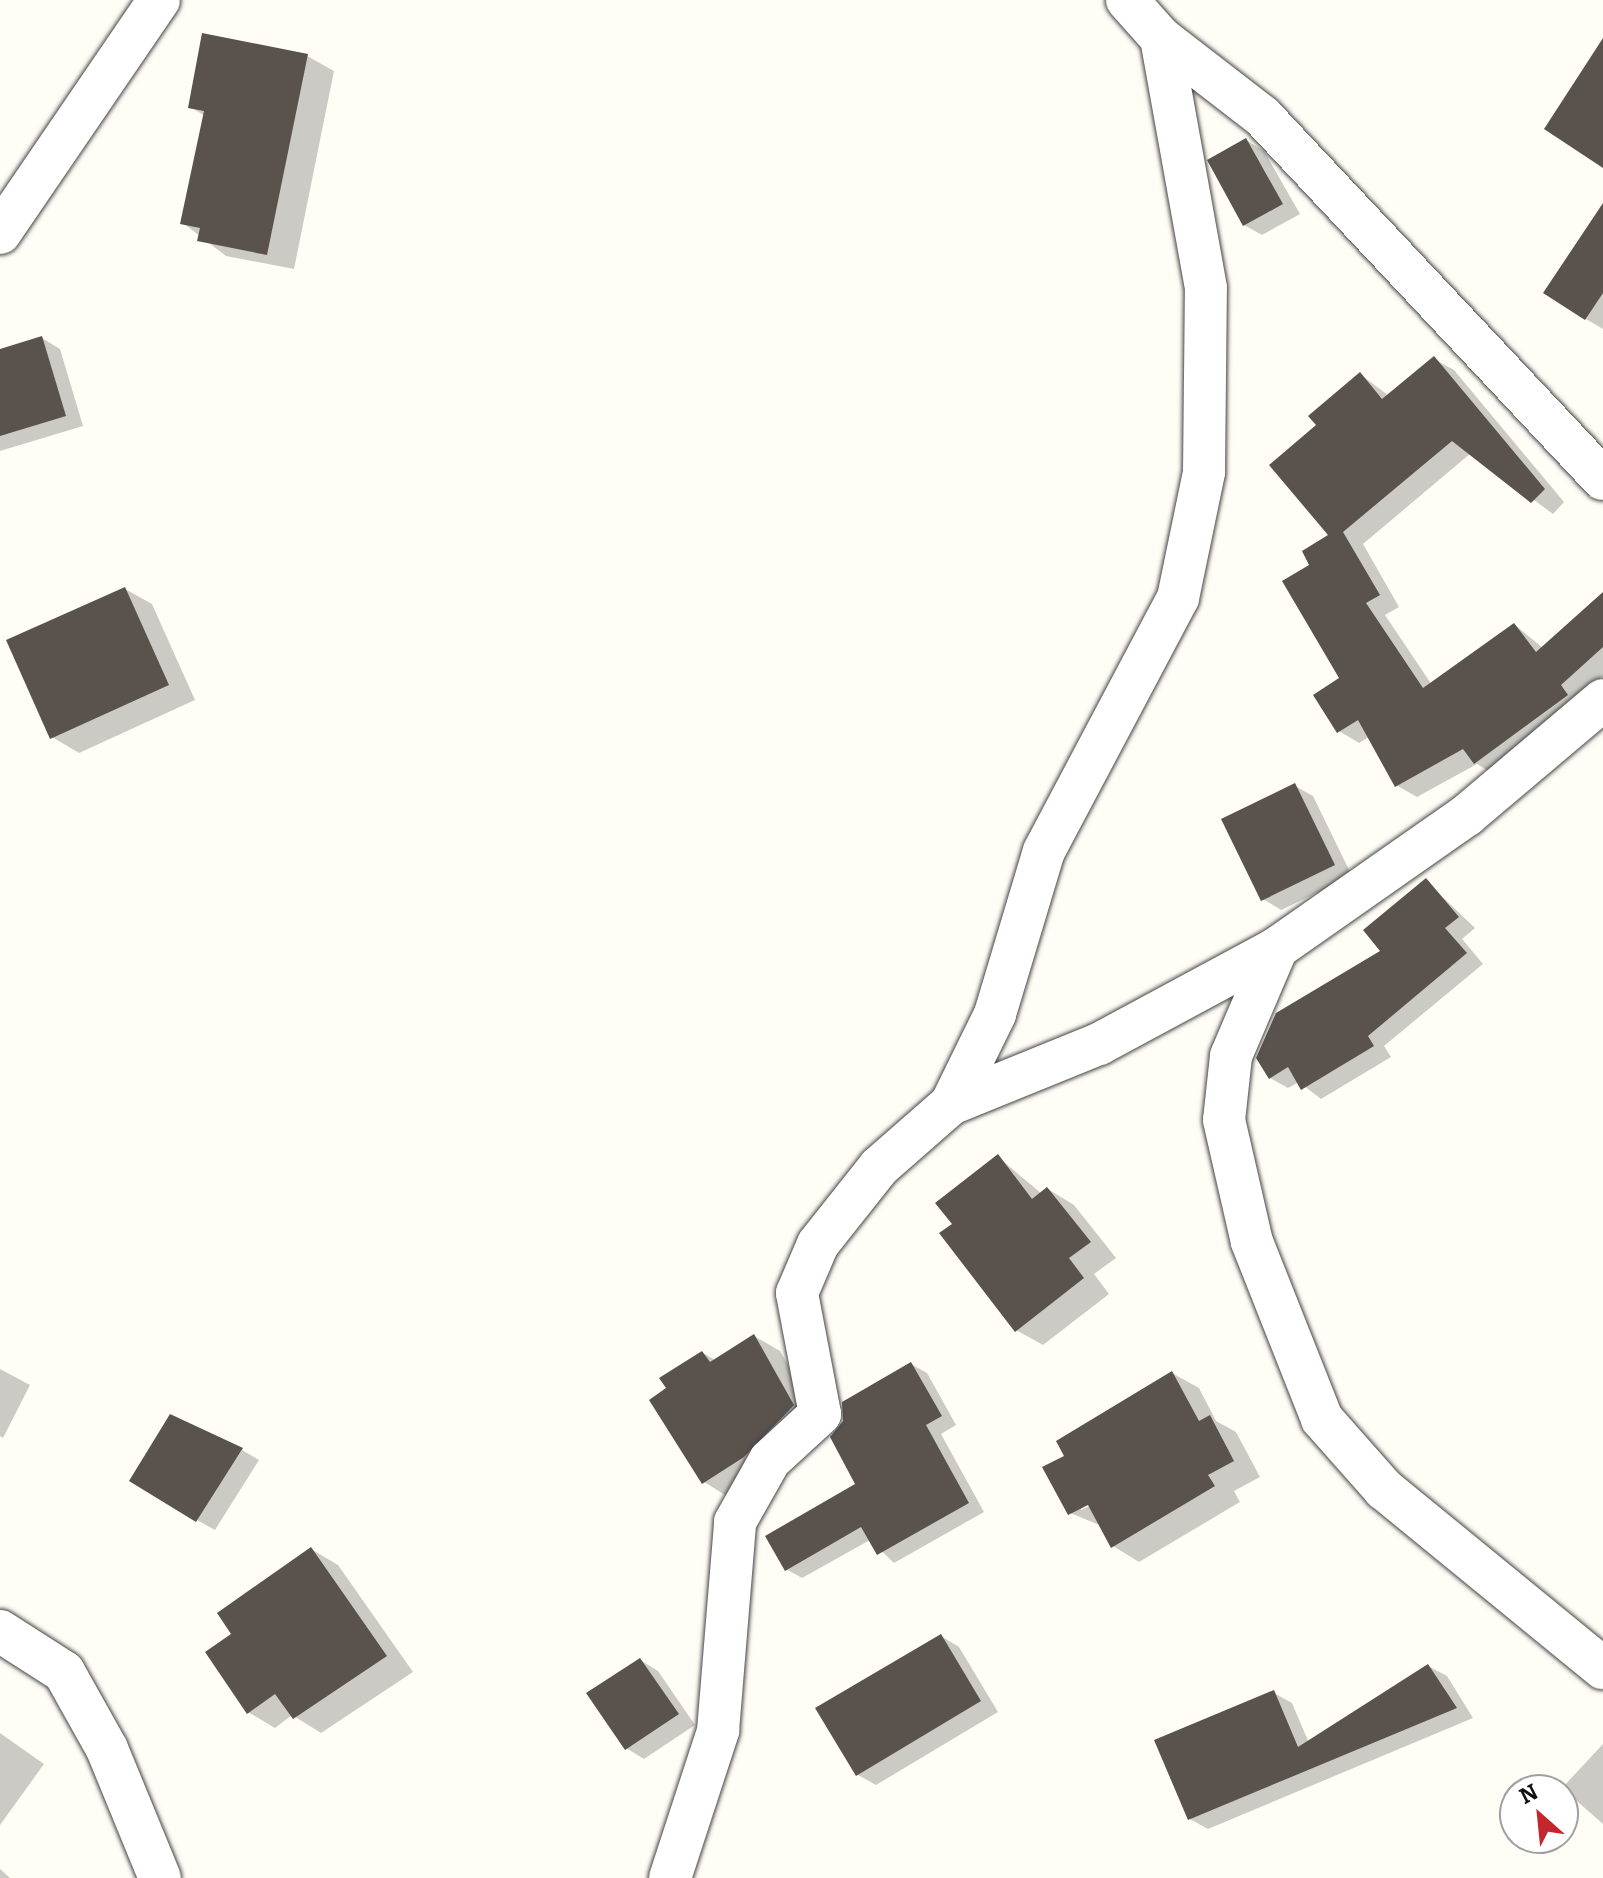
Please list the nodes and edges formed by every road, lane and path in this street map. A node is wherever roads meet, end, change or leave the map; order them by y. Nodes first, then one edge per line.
1 (159, 0) edge
2 (1127, 0) edge
3 (1161, 38) junction
4 (0, 233) edge
5 (1603, 479) edge
6 (1603, 700) edge
7 (1277, 948) junction
8 (951, 1104) junction
9 (0, 1631) edge
10 (1603, 1668) edge
11 (160, 1878) edge
12 (670, 1878) edge

1 - 4 street
2 - 3 street
3 - 5 street
3 - 8 street
6 - 7 street
7 - 8 street
7 - 10 street
8 - 12 street
9 - 11 street

